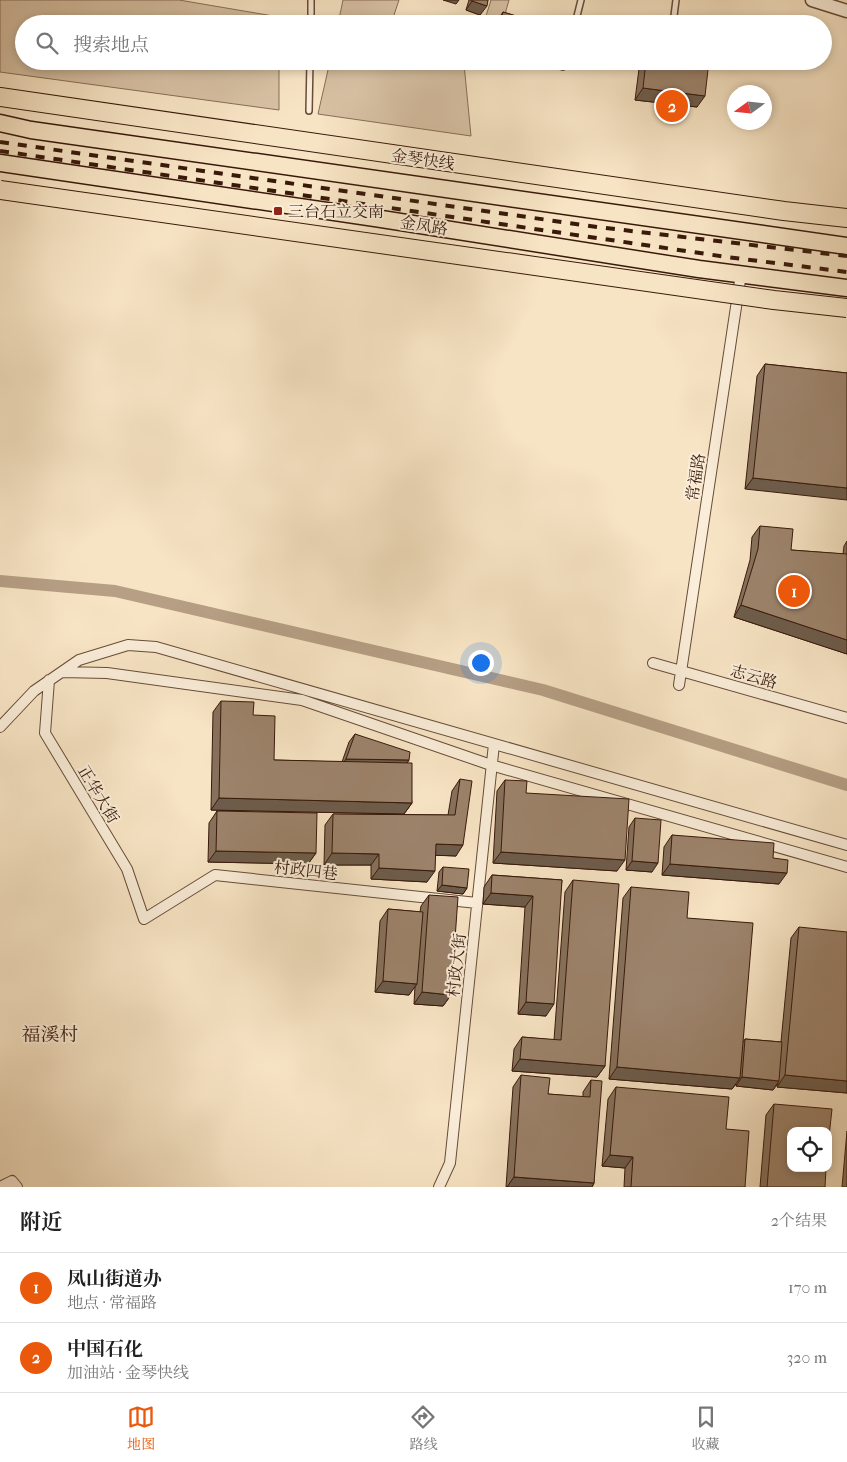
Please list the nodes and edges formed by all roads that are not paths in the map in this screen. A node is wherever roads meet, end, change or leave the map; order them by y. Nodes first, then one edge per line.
1 (312, 0) edge
2 (581, 0) edge
3 (676, 0) edge
4 (812, 0) edge
5 (847, 11) edge
6 (311, 15) edge
7 (577, 15) edge
8 (674, 15) edge
9 (310, 70) edge
10 (0, 97) edge
11 (309, 111) dead end
12 (0, 123) edge
13 (3, 163) edge
14 (0, 190) edge
15 (847, 218) edge
16 (847, 246) edge
17 (741, 274) junction
18 (847, 288) edge
19 (847, 308) edge
20 (653, 663) dead end
21 (682, 671) junction
22 (62, 672) junction
23 (50, 680) junction
24 (679, 685) dead end
25 (847, 718) edge
26 (0, 727) edge
27 (494, 744) junction
28 (492, 765) junction
29 (847, 845) edge
30 (847, 867) edge
31 (477, 903) junction
32 (144, 919) joint
33 (0, 1187) edge
34 (17, 1187) edge
35 (439, 1187) edge

1 - 6 lane
2 - 7 lane
3 - 8 lane
4 - 5 street
9 - 11 lane
10 - 15 highway, 金琴快线
12 - 16 main road
13 - 17 main road, 金凤路
14 - 19 highway, bridge
17 - 18 main road, 金凤路
17 - 21 street, 常福路
20 - 21 street, 志云路
21 - 24 street, 常福路
21 - 25 street, 志云路
22 - 23 street
22 - 27 street
22 - 28 street
23 - 26 street
23 - 32 street, 正华大街
27 - 28 street, 村政大街
27 - 29 street
28 - 30 street
28 - 31 street, 村政大街
31 - 32 street, 村政四巷
31 - 35 street, 村政大街
33 - 34 street

